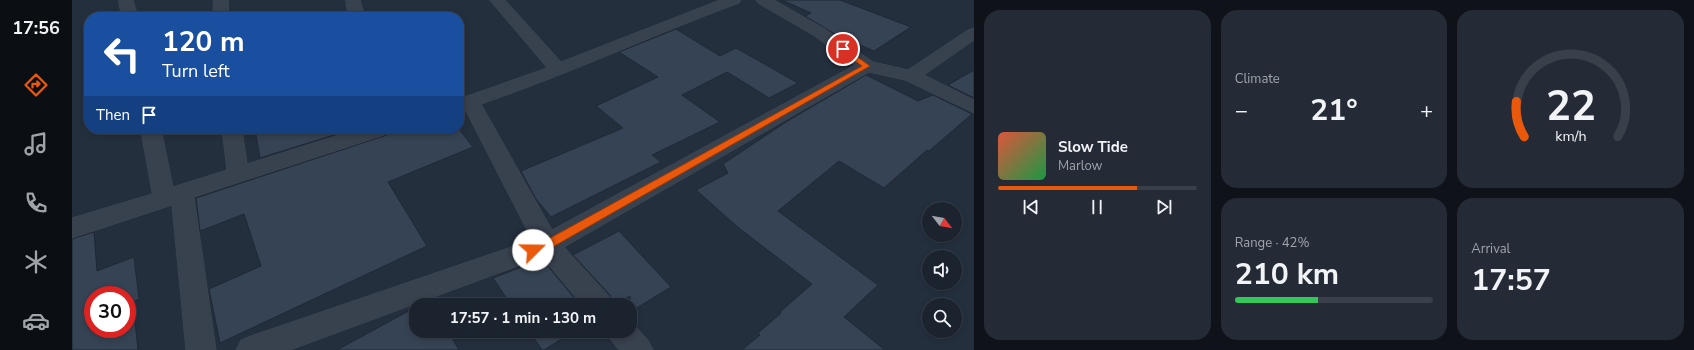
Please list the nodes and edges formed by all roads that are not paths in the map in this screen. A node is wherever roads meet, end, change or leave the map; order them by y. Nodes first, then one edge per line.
1 (126, 0) edge
2 (221, 0) edge
3 (353, 0) edge
4 (497, 0) edge
5 (734, 0) edge
6 (763, 0) edge
7 (129, 12) edge
8 (221, 12) edge
9 (356, 12) edge
10 (974, 34) edge
11 (867, 66) junction
12 (558, 70) junction
13 (911, 76) junction
14 (464, 103) edge
15 (974, 107) edge
16 (153, 134) edge
17 (233, 134) edge
18 (364, 134) edge
19 (238, 174) junction
20 (173, 196) junction
21 (72, 228) edge
22 (547, 245) junction
23 (593, 298) edge
24 (627, 338) edge
25 (201, 350) edge
26 (251, 350) edge
27 (638, 350) edge

1 - 7 street
2 - 8 street
3 - 9 street
4 - 12 street
5 - 12 street
6 - 11 street
10 - 13 street
11 - 13 street
11 - 22 street
12 - 14 street
13 - 15 street
14 - 22 street
16 - 20 street
17 - 19 street
18 - 19 street
19 - 20 street
20 - 21 street
20 - 25 street
22 - 23 street
22 - 26 street
24 - 27 street

